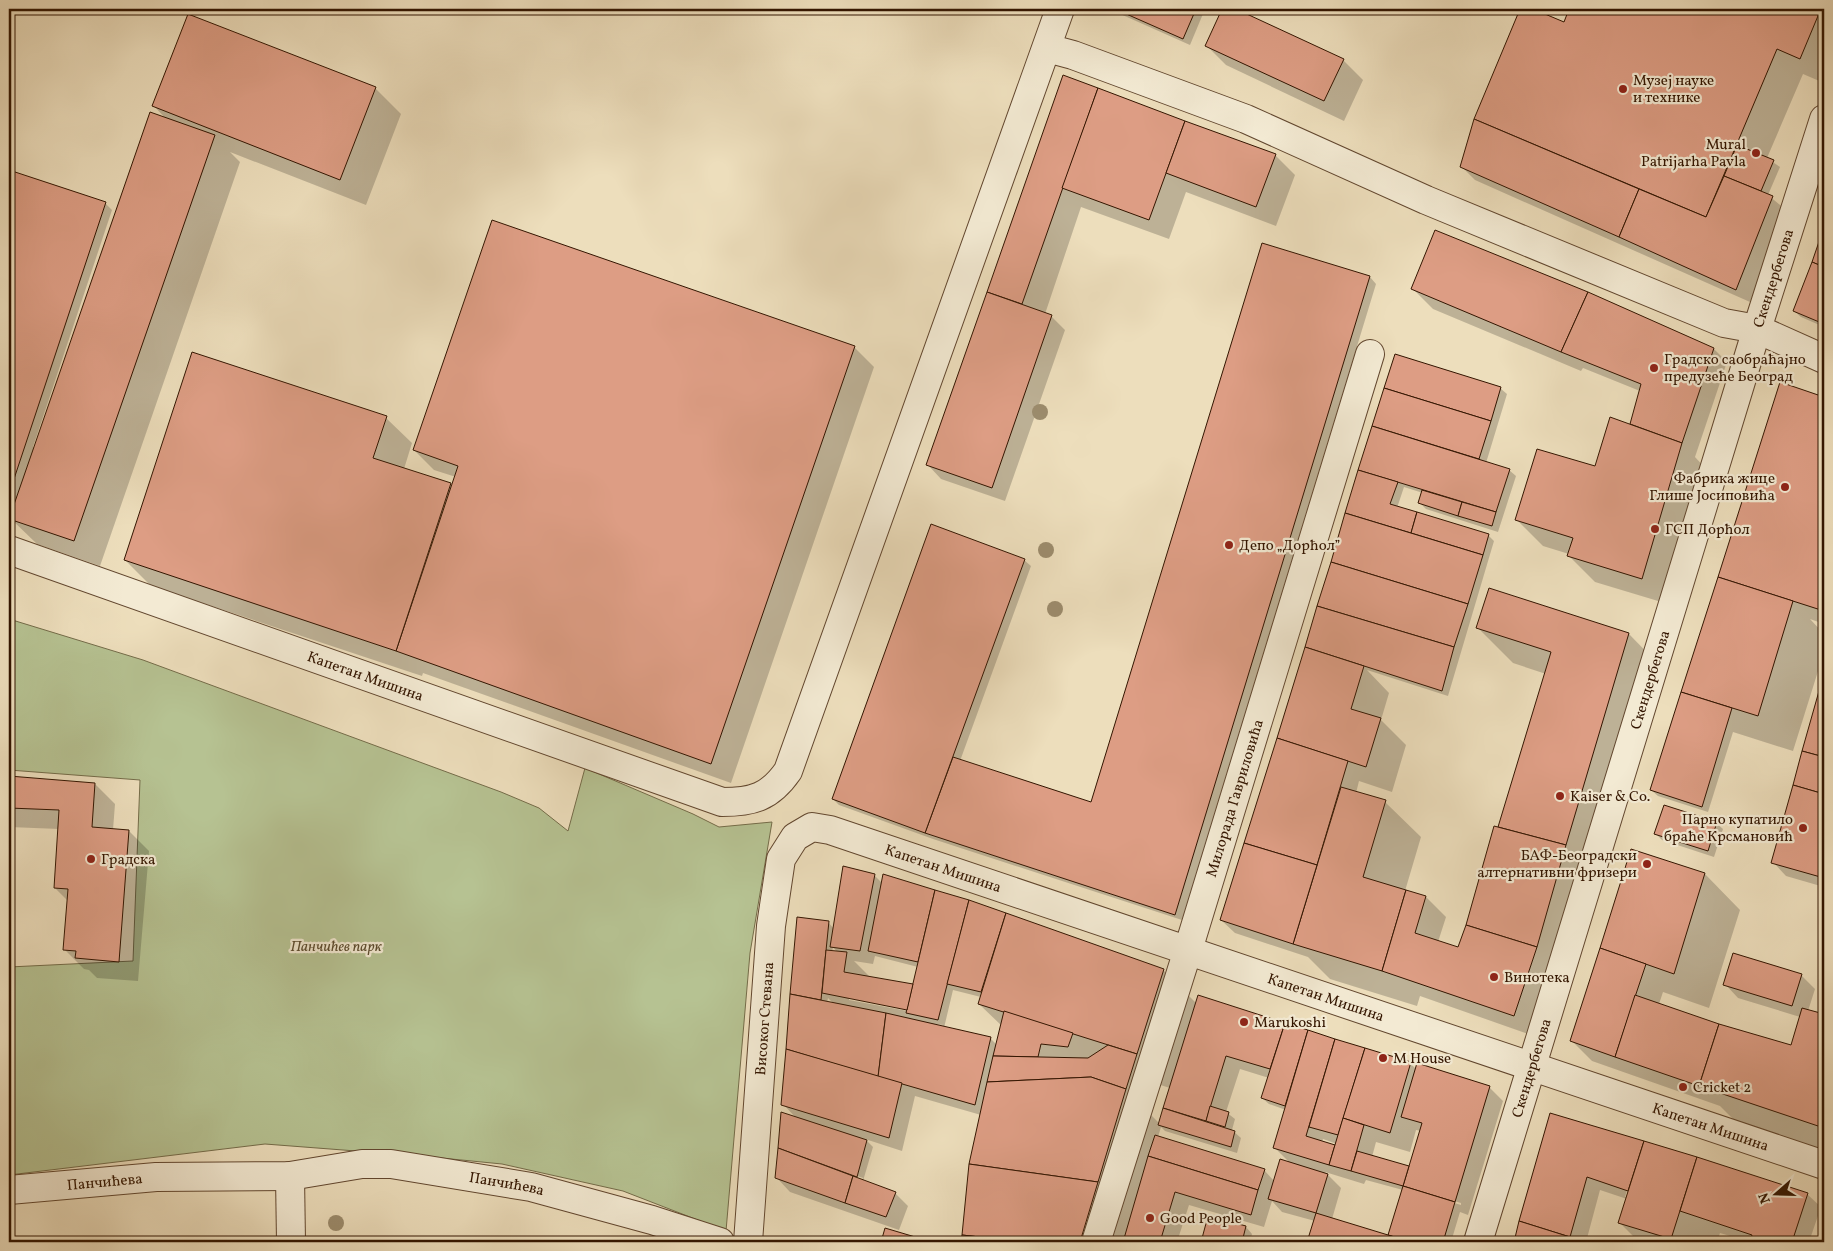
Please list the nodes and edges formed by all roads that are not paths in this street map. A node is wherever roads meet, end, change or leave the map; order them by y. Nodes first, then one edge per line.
1 (1059, 9) edge
2 (1047, 48) junction
3 (1824, 119) edge
4 (1757, 329) junction
5 (1370, 354) dead end
6 (1824, 359) edge
7 (9, 550) edge
8 (830, 830) joint
9 (1188, 950) junction
10 (1531, 1066) junction
11 (1824, 1165) edge
12 (290, 1176) junction
13 (9, 1190) edge
14 (291, 1242) edge
15 (720, 1242) edge
16 (748, 1242) edge
17 (1096, 1242) edge
18 (1478, 1242) edge

1 - 2 street
2 - 4 street
2 - 7 street, Капетан Мишина
3 - 4 street, Скендербегова
4 - 6 street
4 - 10 street, Скендербегова
5 - 9 street, Милорада Гавриловића
8 - 9 street, Капетан Мишина
8 - 16 street, Високог Стевана
9 - 10 street, Капетан Мишина
9 - 17 street, Милорада Гавриловића
10 - 11 street, Капетан Мишина
10 - 18 street, Скендербегова
12 - 13 street, Панчићева
12 - 14 street
12 - 15 street, Панчићева

